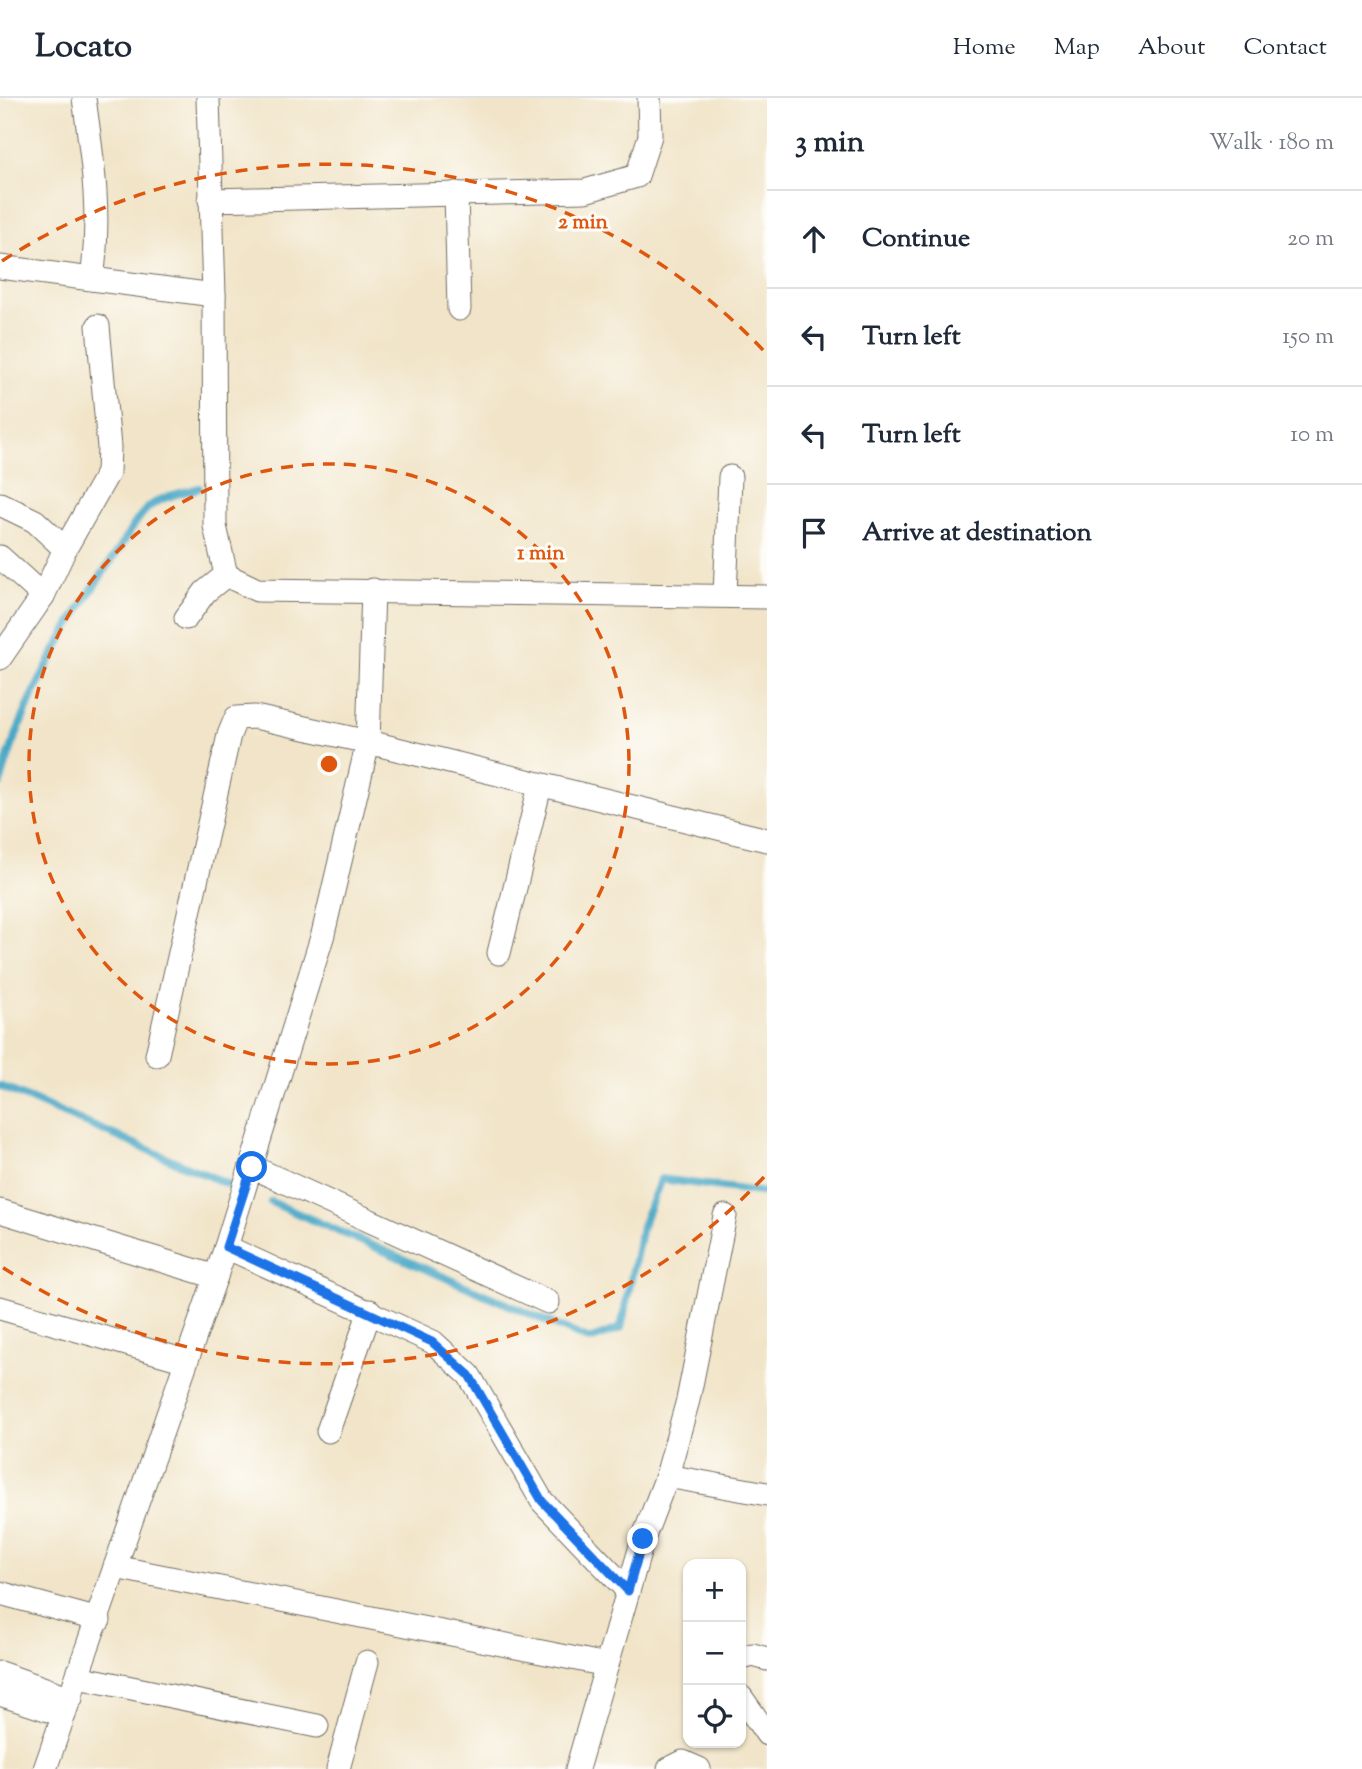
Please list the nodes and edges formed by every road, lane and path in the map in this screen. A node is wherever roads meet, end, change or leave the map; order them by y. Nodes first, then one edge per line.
1 (84, 98) edge
2 (208, 98) edge
3 (649, 98) edge
4 (456, 193) junction
5 (210, 200) junction
6 (0, 267) edge
7 (92, 279) junction
8 (214, 295) junction
9 (459, 309) dead end
10 (98, 326) dead end
11 (730, 477) dead end
12 (0, 504) edge
13 (65, 549) junction
14 (0, 557) edge
15 (226, 575) junction
16 (373, 590) junction
17 (725, 595) junction
18 (43, 596) junction
19 (767, 597) edge
20 (186, 618) dead end
21 (0, 658) edge
22 (368, 742) junction
23 (540, 786) junction
24 (767, 840) edge
25 (499, 953) dead end
26 (157, 1055) dead end
27 (252, 1167) junction
28 (0, 1211) edge
29 (725, 1216) dead end
30 (226, 1247) junction
31 (216, 1277) junction
32 (548, 1302) dead end
33 (0, 1308) edge
34 (370, 1311) junction
35 (186, 1361) junction
36 (328, 1431) dead end
37 (667, 1476) junction
38 (767, 1494) edge
39 (116, 1567) junction
40 (628, 1591) junction
41 (0, 1593) edge
42 (99, 1620) junction
43 (746, 1657) edge
44 (767, 1659) edge
45 (367, 1662) dead end
46 (607, 1665) junction
47 (0, 1673) edge
48 (0, 1694) edge
49 (71, 1697) junction
50 (746, 1704) edge
51 (317, 1726) dead end
52 (767, 1734) edge
53 (46, 1769) edge
54 (338, 1769) edge
55 (577, 1769) edge
56 (669, 1769) edge
57 (699, 1769) edge

1 - 7 street
2 - 5 street
3 - 4 street
4 - 5 street
4 - 9 street
5 - 8 street
6 - 7 street
7 - 8 street
8 - 15 street
10 - 13 street
11 - 17 street
12 - 13 street
13 - 18 street
14 - 18 street
15 - 16 street
15 - 20 street
16 - 17 street
16 - 22 street
17 - 19 street
18 - 21 street
22 - 23 street
22 - 26 street
22 - 27 street
23 - 24 street
23 - 25 street
27 - 30 street
27 - 32 street
28 - 31 street
29 - 37 street
30 - 31 street
30 - 34 street
31 - 35 street
33 - 35 street
34 - 36 street
34 - 40 street
35 - 39 street
37 - 38 street
37 - 40 street
39 - 42 street
39 - 46 street
40 - 46 street
41 - 42 street
42 - 49 street
43 - 44 street
45 - 54 street
46 - 55 street
47 - 49 street
48 - 49 street
49 - 51 street
49 - 53 street
50 - 52 street
56 - 57 street

